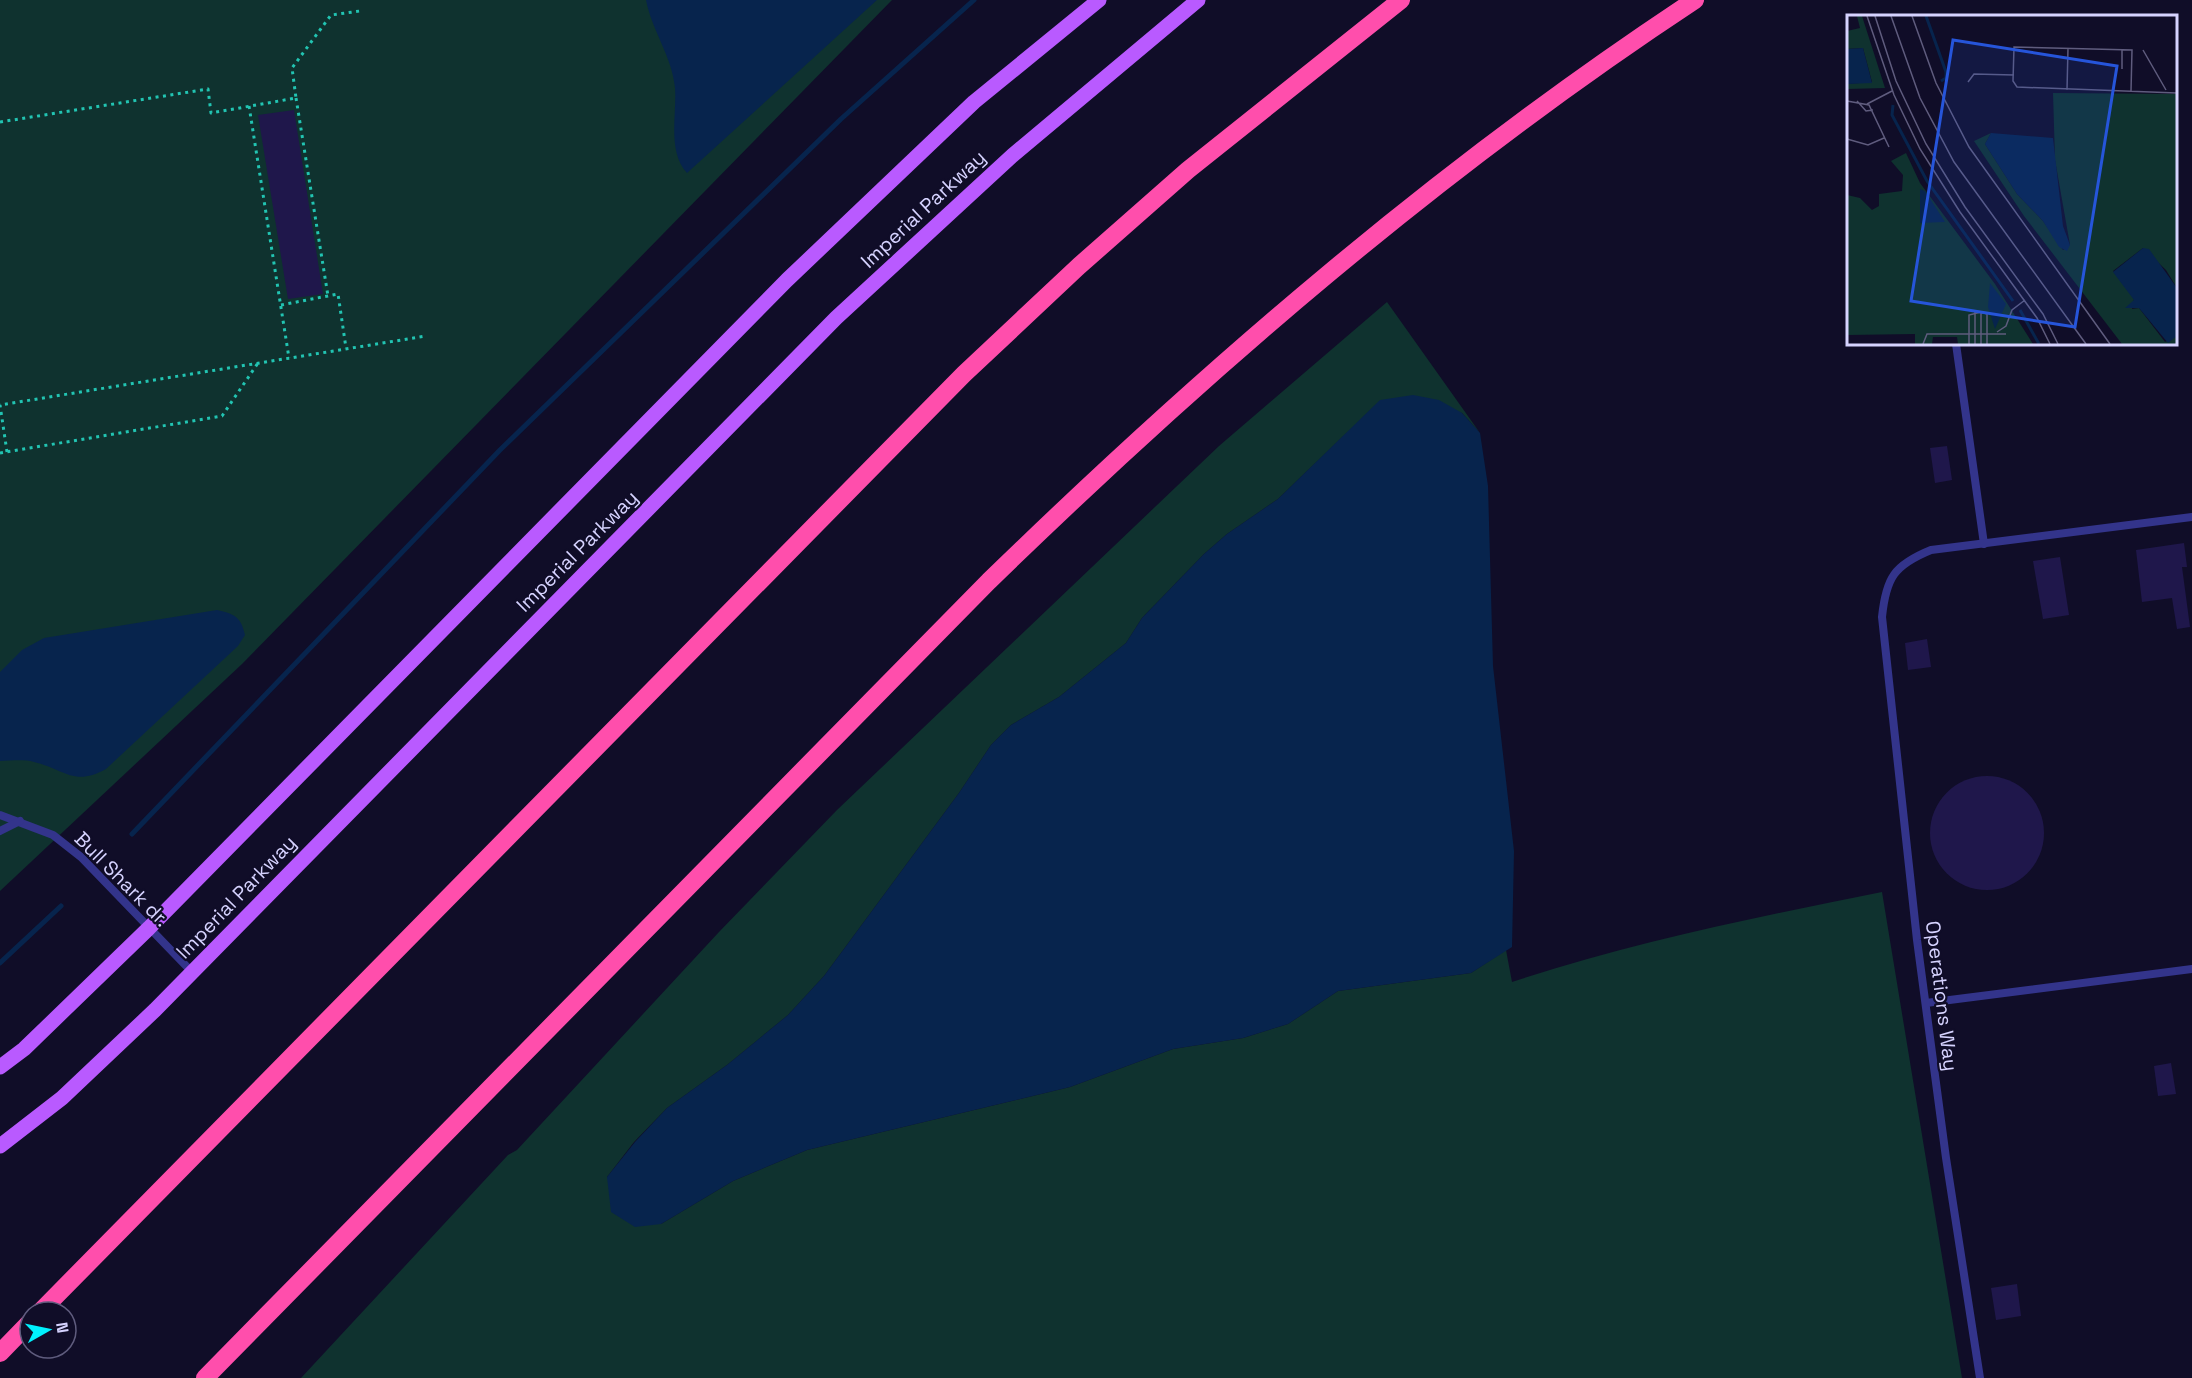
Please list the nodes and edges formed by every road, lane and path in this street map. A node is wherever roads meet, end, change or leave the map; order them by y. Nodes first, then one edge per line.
1 (1099, 0) edge
2 (1198, 0) edge
3 (1401, 0) edge
4 (1695, 0) edge
5 (360, 10) dead end
6 (296, 98) junction
7 (249, 106) junction
8 (0, 122) edge
9 (328, 296) junction
10 (281, 304) junction
11 (426, 336) dead end
12 (1956, 345) edge
13 (346, 348) junction
14 (289, 358) junction
15 (258, 363) junction
16 (0, 405) edge
17 (7, 452) junction
18 (0, 453) edge
19 (2192, 517) edge
20 (1983, 544) junction
21 (0, 815) edge
22 (20, 821) junction
23 (0, 822) edge
24 (0, 831) edge
25 (149, 928) junction
26 (2192, 969) edge
27 (192, 972) junction
28 (1926, 1004) junction
29 (0, 1067) edge
30 (0, 1146) edge
31 (52, 1300) edge
32 (18, 1334) edge
33 (0, 1353) edge
34 (205, 1378) edge
35 (1980, 1378) edge

1 - 25 main road, Imperial Parkway
2 - 27 main road, Imperial Parkway
3 - 31 highway
4 - 34 highway
5 - 6 path
6 - 7 path
6 - 9 path
7 - 8 path
7 - 10 path
9 - 10 path
9 - 13 path
10 - 14 path
11 - 13 path
12 - 20 lane
13 - 14 path
14 - 15 path
15 - 16 path
15 - 17 path
16 - 17 path
17 - 18 path
19 - 20 lane, Operations Way
20 - 28 lane, Operations Way
21 - 22 lane, Bull Shark dr.
22 - 23 lane
22 - 24 lane
22 - 25 lane, Bull Shark dr.
25 - 27 lane, Bull Shark dr.
25 - 29 main road, Imperial Parkway
26 - 28 lane
27 - 30 main road, Imperial Parkway
28 - 35 lane, Operations Way
32 - 33 highway

